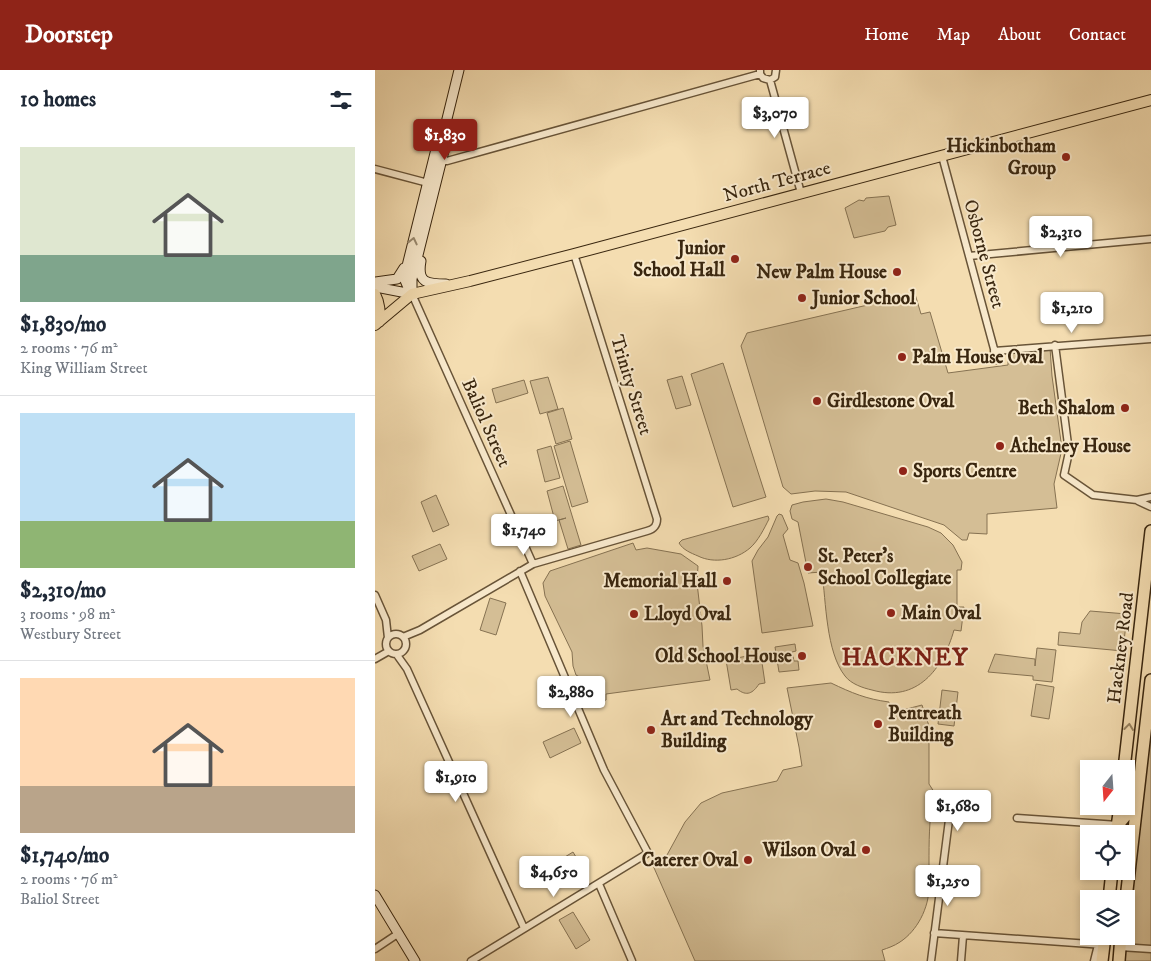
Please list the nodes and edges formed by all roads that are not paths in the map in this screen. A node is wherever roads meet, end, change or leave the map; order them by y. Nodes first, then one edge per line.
1 (459, 70) edge
2 (776, 70) edge
3 (760, 72) edge
4 (770, 80) junction
5 (1151, 100) edge
6 (444, 131) junction
7 (942, 156) junction
8 (441, 162) junction
9 (375, 169) edge
10 (428, 183) junction
11 (801, 193) junction
12 (423, 233) junction
13 (1151, 239) edge
14 (574, 254) junction
15 (969, 256) junction
16 (408, 260) junction
17 (375, 282) edge
18 (455, 284) junction
19 (375, 287) edge
20 (375, 294) edge
21 (412, 294) junction
22 (377, 323) edge
23 (1151, 339) edge
24 (1055, 345) junction
25 (994, 351) junction
26 (997, 360) dead end
27 (1151, 497) edge
28 (1137, 500) junction
29 (1151, 508) edge
30 (1151, 531) edge
31 (533, 564) junction
32 (520, 571) junction
33 (1151, 594) edge
34 (375, 595) edge
35 (1143, 608) junction
36 (386, 620) junction
37 (389, 638) junction
38 (403, 638) junction
39 (387, 649) junction
40 (400, 653) junction
41 (375, 658) edge
42 (1151, 680) edge
43 (1125, 760) edge
44 (1137, 802) junction
45 (950, 812) dead end
46 (1017, 818) dead end
47 (1081, 825) edge
48 (1120, 825) edge
49 (599, 884) junction
50 (1127, 890) edge
51 (375, 895) edge
52 (524, 928) junction
53 (934, 933) junction
54 (399, 934) junction
55 (963, 936) junction
56 (1080, 941) edge
57 (1101, 945) edge
58 (1102, 945) edge
59 (1121, 945) edge
60 (1135, 945) edge
61 (375, 949) edge
62 (1151, 949) edge
63 (415, 961) edge
64 (471, 961) edge
65 (632, 961) edge
66 (931, 961) edge
67 (961, 961) edge
68 (1095, 961) edge
69 (1102, 961) edge
70 (1119, 961) edge

1 - 6 main road
2 - 4 street
3 - 4 street
3 - 8 street
4 - 11 street
5 - 7 main road, North Terrace
6 - 8 main road
6 - 10 main road
7 - 11 main road, North Terrace
7 - 15 street, Osborne Street
8 - 10 main road
8 - 12 main road
9 - 10 street
16 -> 10 main road
11 - 14 main road, North Terrace
12 - 18 main road
12 - 21 main road
13 - 15 street
14 - 18 main road, North Terrace
14 - 31 street, Trinity Street
15 - 25 street, Osborne Street
16 - 17 main road
16 - 21 main road
18 - 21 main road, North Terrace
19 - 21 main road
20 - 22 main road
21 - 22 main road
21 - 31 street, Baliol Street
23 - 24 street
24 - 25 street
24 - 28 street
25 - 26 street, Osborne Street
27 - 28 street
28 - 29 street
30 - 35 highway, Hackney Road
31 - 32 street
32 - 38 street
32 - 49 street
33 - 35 highway
34 - 36 street
43 -> 35 highway, Hackney Road
36 - 37 street
36 - 38 street
37 - 38 street
37 - 39 street
38 - 40 street
39 - 40 street
39 - 41 street
40 - 52 street
42 - 44 highway, Hackney Road
44 - 48 highway
44 - 50 highway, Hackney Road
45 - 53 street
46 - 47 street
49 - 52 street
49 - 65 street
51 - 54 main road
52 - 64 street
53 - 55 street
53 - 66 street
54 - 61 street
54 - 63 main road
55 - 56 street
55 - 67 street
57 - 68 street
58 - 69 highway
59 - 70 highway
60 - 62 street

